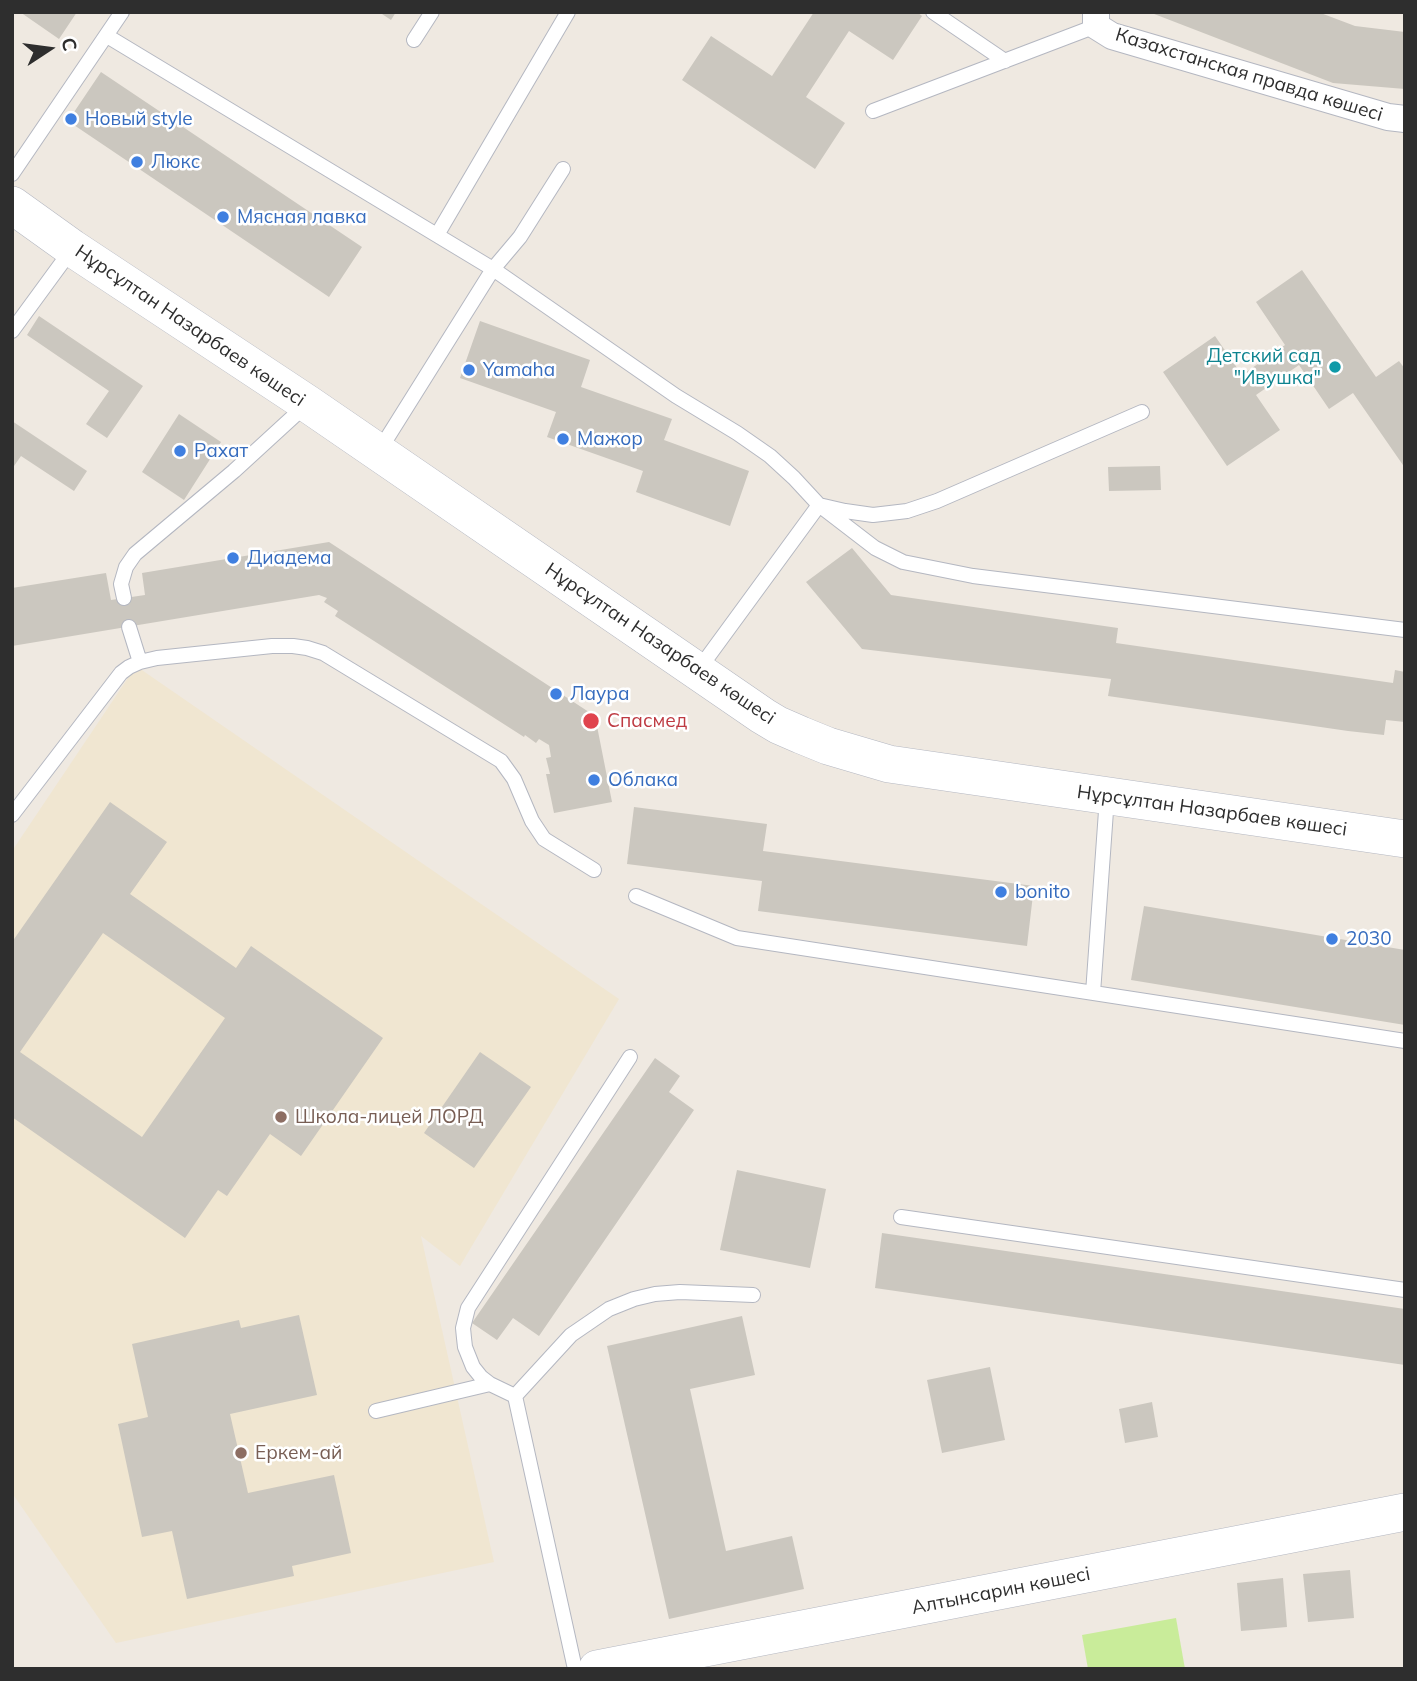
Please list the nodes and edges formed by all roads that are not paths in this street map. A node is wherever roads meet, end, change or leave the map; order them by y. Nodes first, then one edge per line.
1 (122, 12) edge
2 (432, 12) edge
3 (568, 12) edge
4 (933, 12) edge
5 (1096, 19) edge
6 (107, 36) junction
7 (414, 40) dead end
8 (1005, 61) junction
9 (873, 111) dead end
10 (1405, 119) edge
11 (563, 169) dead end
12 (12, 174) edge
13 (12, 205) edge
14 (437, 235) junction
15 (72, 248) junction
16 (493, 269) junction
17 (12, 331) edge
18 (308, 404) junction
19 (1142, 412) dead end
20 (378, 452) junction
21 (819, 505) junction
22 (124, 598) dead end
23 (129, 627) dead end
24 (1405, 630) edge
25 (140, 662) junction
26 (698, 671) junction
27 (1107, 797) junction
28 (12, 815) edge
29 (1405, 839) edge
30 (594, 870) dead end
31 (636, 896) dead end
32 (1093, 993) junction
33 (1405, 1041) edge
34 (630, 1057) dead end
35 (901, 1217) dead end
36 (1405, 1290) edge
37 (753, 1296) dead end
38 (490, 1384) junction
39 (515, 1396) junction
40 (376, 1411) dead end
41 (1405, 1512) edge
42 (575, 1669) edge
43 (597, 1669) edge

1 - 6 lane
2 - 7 lane
3 - 14 lane
4 - 8 lane
5 - 8 lane
5 - 10 street, Казахстанская правда көшесі
6 - 12 lane
6 - 14 lane
8 - 9 lane
11 - 16 lane
13 - 15 main road, Нұрсұлтан Назарбаев көшесі
14 - 16 lane
15 - 17 lane
15 - 18 main road, Нұрсұлтан Назарбаев көшесі
16 - 20 lane
16 - 21 lane
18 - 20 main road, Нұрсұлтан Назарбаев көшесі
18 - 22 lane
19 - 21 lane
20 - 26 main road, Нұрсұлтан Назарбаев көшесі
21 - 24 lane
21 - 26 lane
23 - 25 lane
25 - 28 lane
25 - 30 lane
26 - 27 main road, Нұрсұлтан Назарбаев көшесі
27 - 29 main road, Нұрсұлтан Назарбаев көшесі
27 - 32 lane
31 - 32 lane
32 - 33 lane
34 - 38 lane
35 - 36 lane
37 - 39 lane
38 - 39 lane
38 - 40 lane
39 - 42 lane
41 - 43 main road, Алтынсарин көшесі

